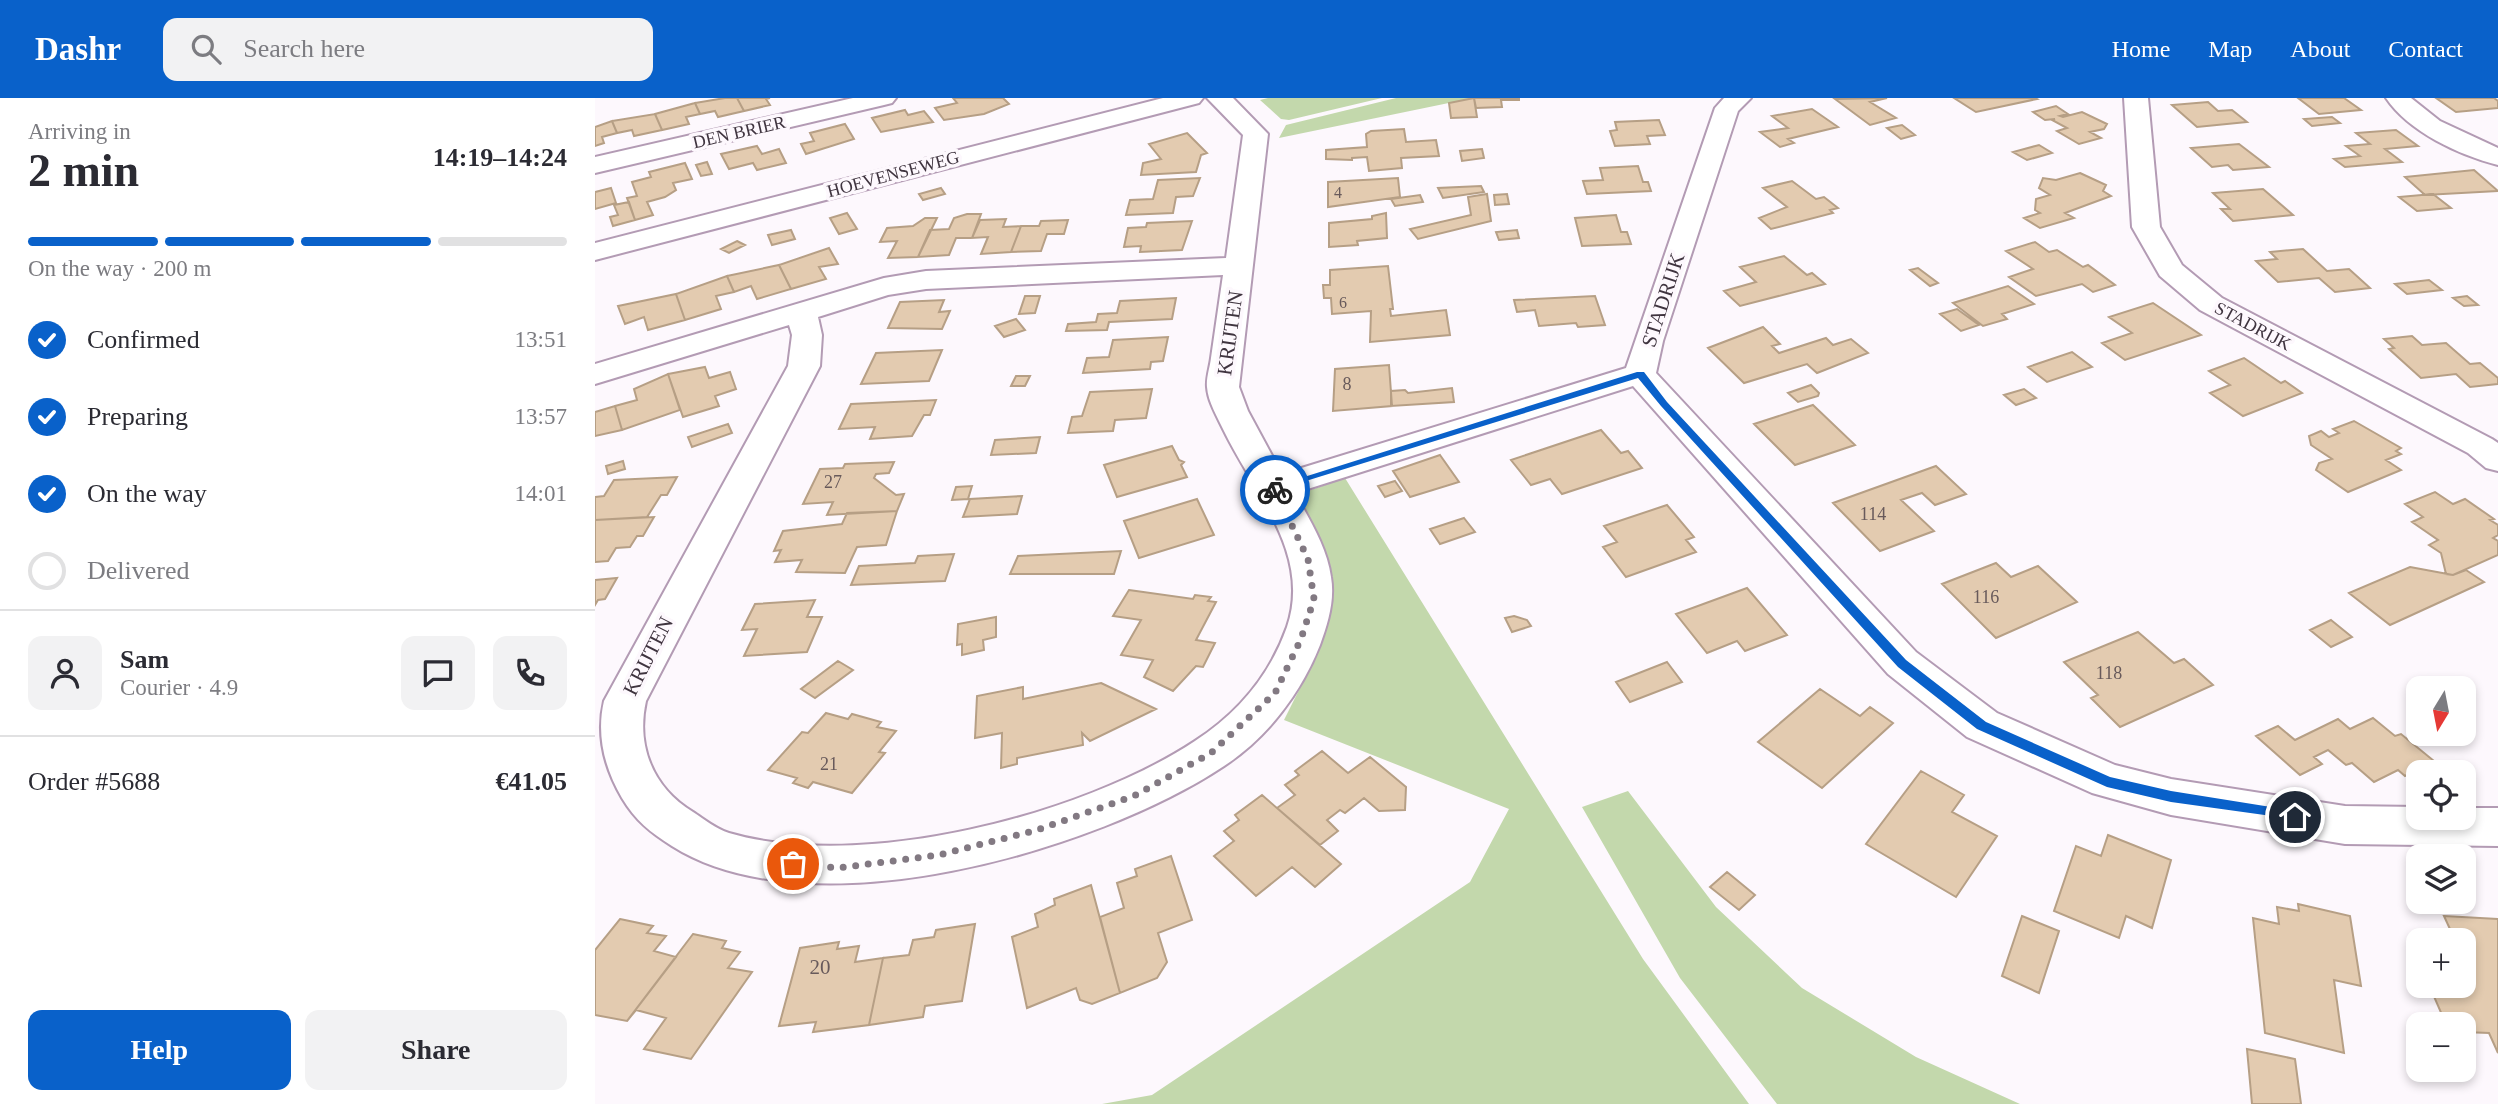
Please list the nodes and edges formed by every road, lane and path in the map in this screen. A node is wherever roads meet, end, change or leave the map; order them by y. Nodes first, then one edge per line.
1 (884, 98) edge
2 (1191, 98) edge
3 (1219, 98) edge
4 (1739, 98) edge
5 (2136, 98) edge
6 (2398, 98) edge
7 (1060, 105) dead end
8 (1077, 127) junction
9 (2498, 157) edge
10 (595, 165) edge
11 (595, 252) edge
12 (1240, 266) junction
13 (802, 314) junction
14 (595, 374) edge
15 (1640, 374) junction
16 (2498, 460) edge
17 (1274, 488) junction
18 (2498, 827) edge

1 - 10 street, DEN BRIER
2 - 8 street, HOEVENSEWEG
3 - 12 street, KRIJTEN
4 - 15 street, STADRIJK
5 - 16 street, STADRIJK
6 - 9 street
7 - 8 street
8 - 11 street, HOEVENSEWEG
12 - 13 street, KRIJTEN
12 - 17 street, KRIJTEN
13 - 14 street, KRIJTEN
13 - 17 street, KRIJTEN
15 - 17 street
15 - 18 street, STADRIJK

